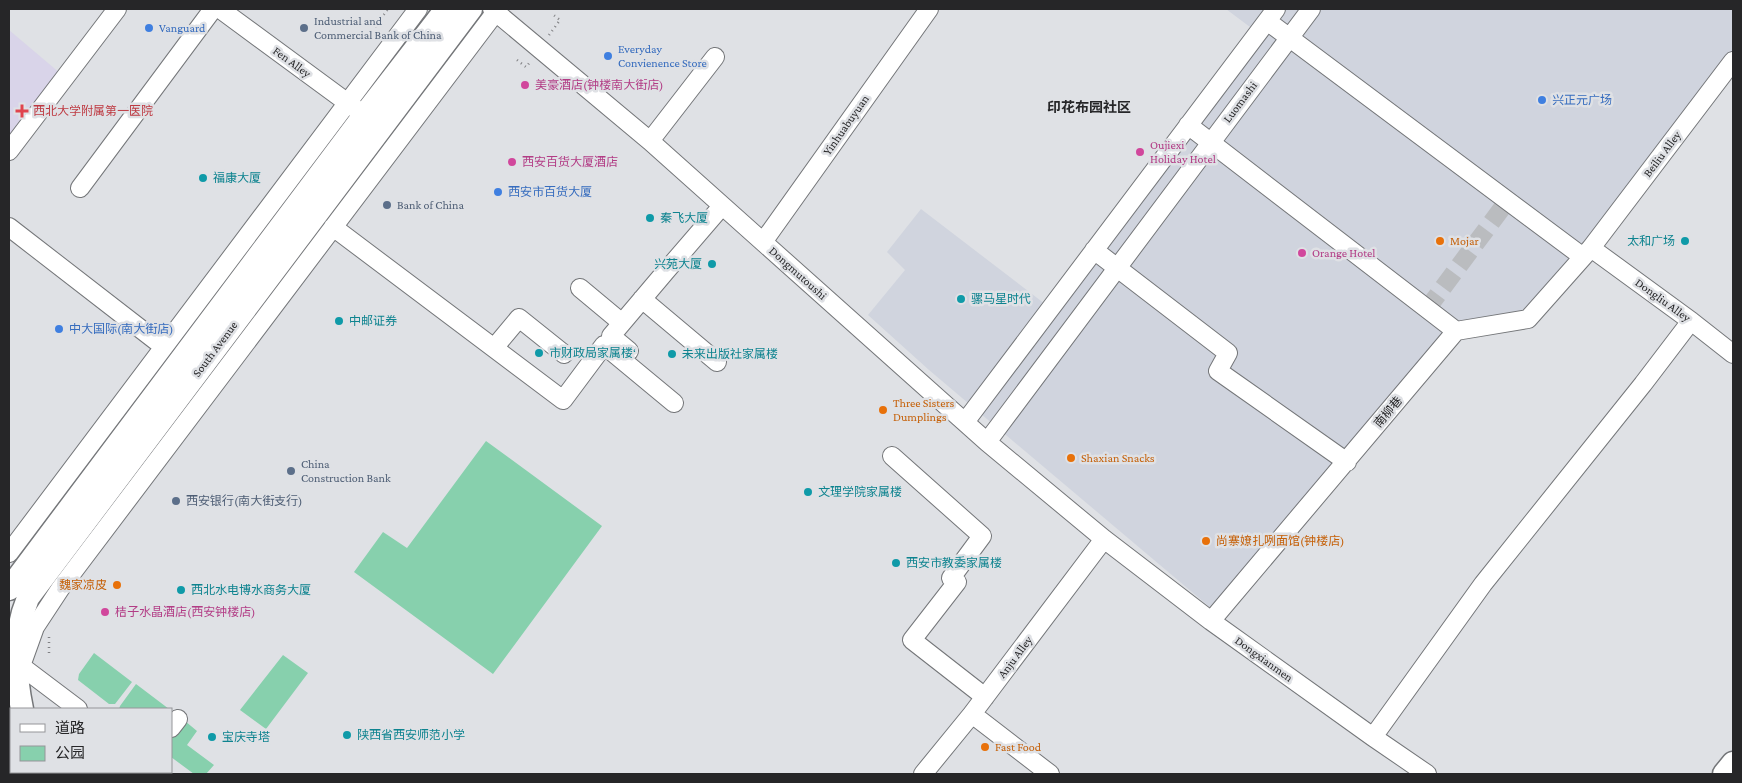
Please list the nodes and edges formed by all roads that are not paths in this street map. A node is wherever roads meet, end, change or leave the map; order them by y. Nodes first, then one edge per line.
1 (117, 9) edge
2 (212, 9) edge
3 (220, 9) edge
4 (418, 9) edge
5 (446, 9) edge
6 (471, 9) edge
7 (929, 9) edge
8 (1311, 9) edge
9 (495, 10) edge
10 (1272, 15) edge
11 (1290, 37) junction
12 (715, 57) dead end
13 (1733, 61) edge
14 (356, 109) junction
15 (1188, 125) junction
16 (650, 141) junction
17 (1210, 142) junction
18 (9, 151) edge
19 (80, 188) dead end
20 (722, 206) junction
21 (9, 227) edge
22 (333, 227) junction
23 (763, 242) junction
24 (1094, 250) junction
25 (1587, 252) junction
26 (1117, 268) junction
27 (580, 288) dead end
28 (642, 299) junction
29 (1691, 320) junction
30 (622, 323) junction
31 (1456, 331) junction
32 (164, 347) junction
33 (494, 348) junction
34 (564, 354) dead end
35 (1733, 354) edge
36 (717, 362) dead end
37 (965, 422) junction
38 (988, 442) junction
39 (892, 456) dead end
40 (1347, 462) junction
41 (1104, 539) junction
42 (9, 553) edge
43 (16, 590) edge
44 (1211, 621) junction
45 (9, 624) edge
46 (18, 667) junction
47 (985, 697) junction
48 (22, 708) edge
49 (77, 708) edge
50 (972, 714) junction
51 (1373, 737) junction
52 (1733, 763) edge
53 (923, 774) edge
54 (1050, 774) edge
55 (1427, 774) edge
56 (1724, 774) edge

1 - 18 street
2 - 19 street
3 - 14 street, Fen Alley
4 - 14 street
5 - 14 main road, South Avenue
6 - 43 main road, South Avenue
7 - 23 street, Yinhuabuyuan
8 - 11 street, Luomashi
9 - 16 street, Dongmutoushi
9 - 22 street
10 - 11 street, Dongliu Alley
10 - 15 street
11 - 17 street, Luomashi
11 - 25 street, Dongliu Alley
12 - 16 street
13 - 25 street, Beiliu Alley
14 - 32 street
14 - 43 main road, South Avenue
15 - 17 street
15 - 24 street
16 - 20 street, Dongmutoushi
17 - 26 street, Luomashi
17 - 31 street
20 - 23 street, Dongmutoushi
20 - 28 street
21 - 32 street
22 - 33 street
22 - 46 street
23 - 37 street, Dongmutoushi
24 - 26 street
24 - 37 street
25 - 29 street, Dongliu Alley
25 - 31 street
26 - 38 street, Luomashi
26 - 40 street
27 - 30 street
28 - 30 street
28 - 36 street
29 - 35 street, Dongliu Alley
29 - 51 street
30 - 33 street
31 - 40 street, 南柳巷
32 - 42 street
33 - 34 street
37 - 38 street, Dongmutoushi
38 - 41 street, Dongmutoushi
39 - 47 street
40 - 44 street, 南柳巷
41 - 44 street, Dongxianmen
41 - 47 street, Anju Alley
43 - 45 main road
43 - 46 main road, South Avenue
44 - 51 street, Dongxianmen
46 - 48 main road, South Avenue
46 - 49 street
47 - 50 street, Anju Alley
50 - 53 street, Anju Alley
50 - 54 street
51 - 55 street, Dongxianmen
52 - 56 main road

